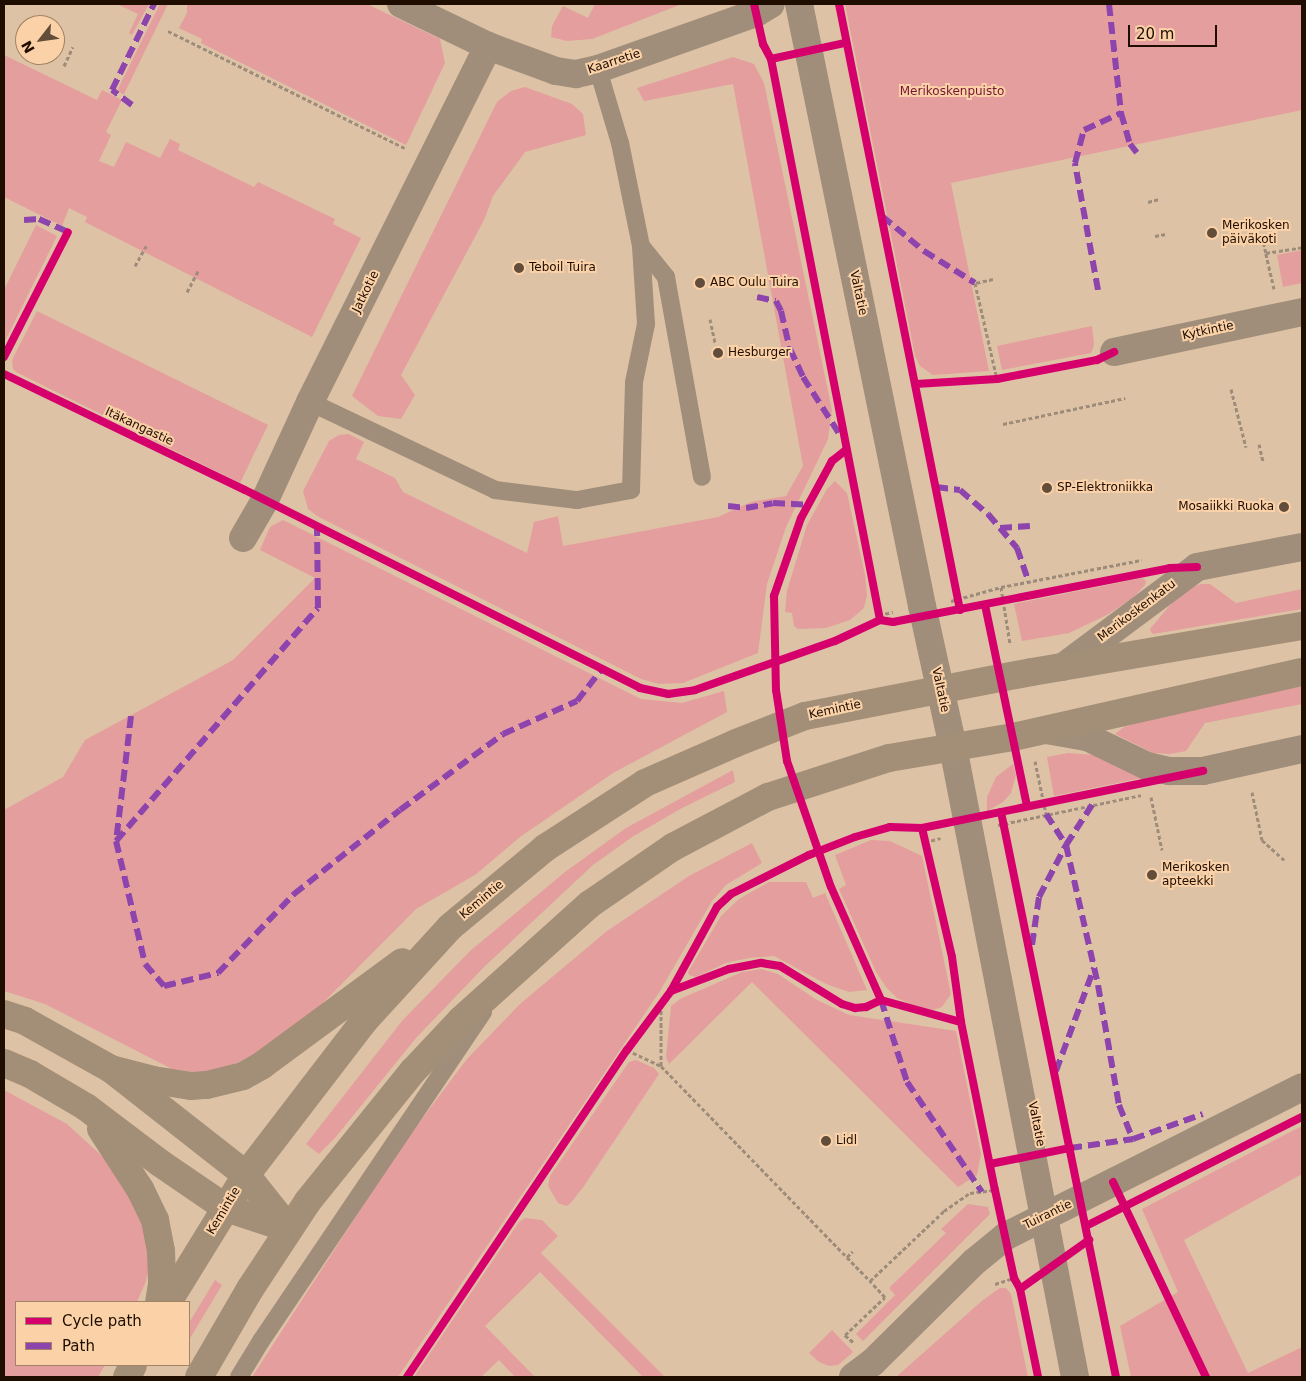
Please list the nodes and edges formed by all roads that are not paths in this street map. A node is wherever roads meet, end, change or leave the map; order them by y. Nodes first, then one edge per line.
1 (401, 4) edge
2 (771, 4) edge
3 (799, 4) edge
4 (488, 46) junction
5 (598, 69) junction
6 (641, 246) junction
7 (1291, 314) edge
8 (1114, 352) dead end
9 (310, 402) junction
10 (702, 477) dead end
11 (243, 538) dead end
12 (1302, 547) edge
13 (1302, 626) edge
14 (1064, 667) junction
15 (1302, 672) edge
16 (940, 688) junction
17 (1046, 730) junction
18 (953, 747) junction
19 (1302, 749) edge
20 (450, 927) junction
21 (505, 979) junction
22 (4, 1014) edge
23 (4, 1063) edge
24 (111, 1069) junction
25 (1302, 1087) edge
26 (86, 1107) junction
27 (246, 1174) junction
28 (226, 1208) junction
29 (1042, 1217) junction
30 (289, 1230) junction
31 (159, 1301) edge
32 (169, 1301) edge
33 (133, 1366) edge
34 (863, 1370) edge
35 (127, 1377) edge
36 (199, 1377) edge
37 (239, 1377) edge
38 (1075, 1377) edge

1 - 4 street, Kaarretie
2 - 5 street, Kaarretie
3 - 16 street, Valtatie
4 - 5 street, Kaarretie
4 - 9 street, Jatkotie
5 - 6 lane
6 - 9 lane
6 - 10 lane
7 - 8 street, Kytkintie
9 - 11 street, Jatkotie
12 - 14 street, Merikoskenkatu
13 - 14 main road, Merikoskenkatu
14 - 16 main road, Merikoskenkatu
15 - 17 main road
16 - 18 street, Valtatie
16 - 20 main road, Kemintie
17 - 18 main road
17 - 19 street
18 - 21 main road
18 - 29 street, Valtatie
20 - 24 main road
20 - 27 main road, Kemintie
21 - 30 main road
21 - 37 lane
22 - 24 main road
23 - 26 main road
24 - 27 main road
25 - 29 street, Tuirantie
26 - 28 main road
26 - 31 main road
27 - 28 main road, Kemintie
27 - 30 main road
28 - 30 main road
28 - 32 main road, Kemintie
29 - 34 street, Tuirantie
29 - 38 street, Valtatie
30 - 36 main road
33 - 35 main road

